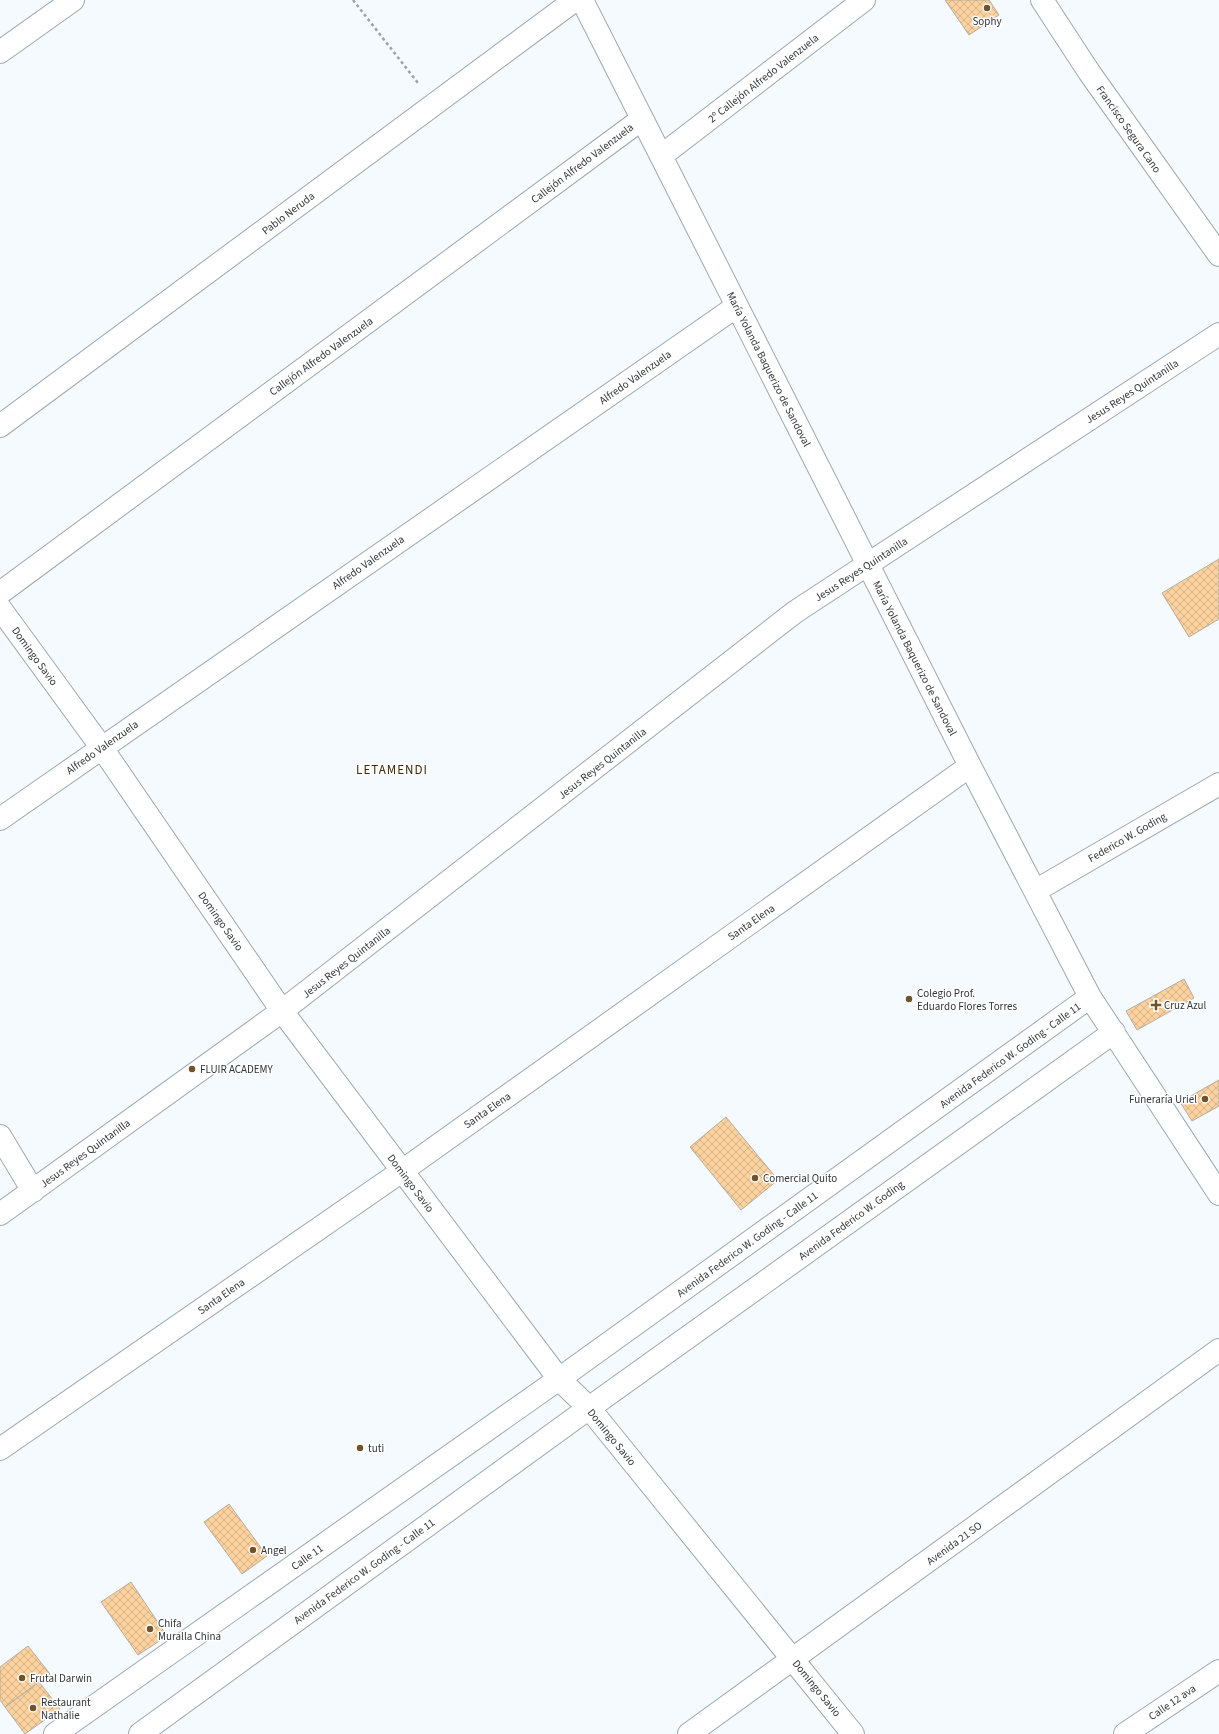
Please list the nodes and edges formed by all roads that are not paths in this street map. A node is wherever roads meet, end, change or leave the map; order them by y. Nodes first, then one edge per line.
1 (73, 0) edge
2 (575, 0) edge
3 (582, 0) edge
4 (864, 0) edge
5 (1042, 0) edge
6 (0, 52) edge
7 (642, 119) junction
8 (661, 156) junction
9 (1219, 255) edge
10 (737, 306) junction
11 (1219, 334) edge
12 (0, 426) edge
13 (868, 565) junction
14 (0, 593) edge
15 (0, 608) edge
16 (102, 748) junction
17 (970, 766) junction
18 (1219, 784) edge
19 (0, 818) edge
20 (1035, 891) junction
21 (1090, 997) junction
22 (282, 1011) junction
23 (1114, 1032) junction
24 (0, 1136) edge
25 (402, 1171) junction
26 (33, 1191) junction
27 (1219, 1194) edge
28 (0, 1214) edge
29 (1219, 1350) edge
30 (559, 1380) junction
31 (589, 1408) junction
32 (0, 1449) edge
33 (794, 1660) junction
34 (1219, 1671) edge
35 (56, 1734) edge
36 (140, 1734) edge
37 (689, 1734) edge
38 (853, 1734) edge
39 (1125, 1734) edge

1 - 6 street
2 - 12 street, Pablo Neruda
3 - 7 street, María Yolanda Baquerizo de Sandoval
4 - 8 street, 2º Callejón Alfredo Valenzuela
5 - 9 street, Francisco Segura Cano
7 - 8 street, María Yolanda Baquerizo de Sandoval
7 - 14 street, Callejón Alfredo Valenzuela
8 - 10 street, María Yolanda Baquerizo de Sandoval
10 - 13 street, María Yolanda Baquerizo de Sandoval
10 - 16 street, Alfredo Valenzuela
11 - 13 street, Jesus Reyes Quintanilla
13 - 17 street, María Yolanda Baquerizo de Sandoval
13 - 22 street, Jesus Reyes Quintanilla
15 - 16 street, Domingo Savio
16 - 19 street, Alfredo Valenzuela
16 - 22 street, Domingo Savio
17 - 20 street, María Yolanda Baquerizo de Sandoval
17 - 25 street, Santa Elena
18 - 20 street, Federico W. Goding
20 - 21 street, María Yolanda Baquerizo de Sandoval
21 - 23 street, María Yolanda Baquerizo de Sandoval
21 - 30 street, Avenida Federico W. Goding - Calle 11
22 - 25 street, Domingo Savio
22 - 26 street, Jesus Reyes Quintanilla
23 - 27 street, María Yolanda Baquerizo de Sandoval
23 - 31 street, Avenida Federico W. Goding
24 - 26 street
25 - 30 street, Domingo Savio
25 - 32 street, Santa Elena
26 - 28 street, Jesus Reyes Quintanilla
29 - 33 street, Avenida 21 SO
30 - 31 street, Domingo Savio
30 - 35 street, Calle 11
31 - 33 street, Domingo Savio
31 - 36 street, Avenida Federico W. Goding - Calle 11
33 - 37 street, Avenida 21 SO
33 - 38 street, Domingo Savio
34 - 39 street, Calle 12 ava

